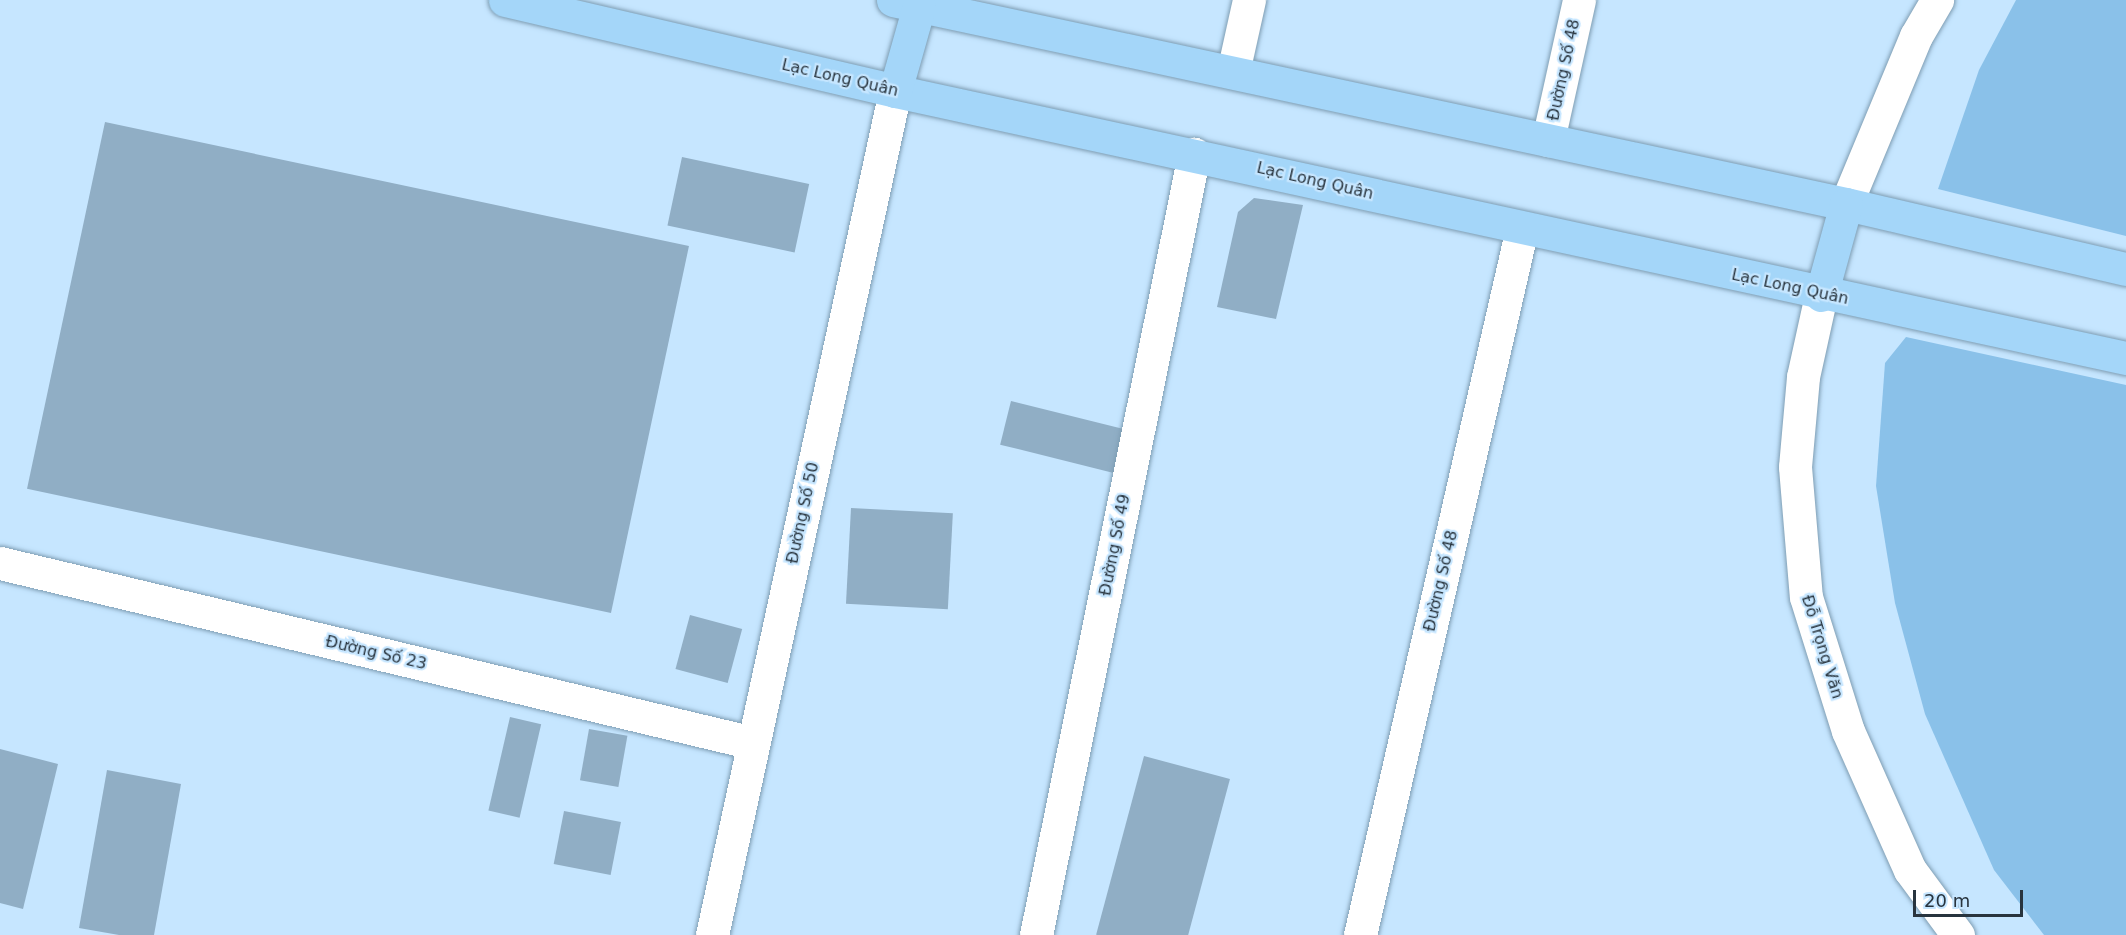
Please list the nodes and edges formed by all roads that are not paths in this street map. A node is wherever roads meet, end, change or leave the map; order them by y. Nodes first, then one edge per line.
1 (505, 0) edge
2 (1249, 0) edge
3 (1579, 0) edge
4 (1937, 0) edge
5 (911, 2) edge
6 (1233, 72) junction
7 (896, 91) junction
8 (1548, 140) junction
9 (1194, 154) junction
10 (1846, 204) junction
11 (1522, 228) junction
12 (2126, 269) edge
13 (1821, 295) junction
14 (2126, 358) edge
15 (0, 563) edge
16 (753, 743) junction
17 (712, 935) edge
18 (1036, 935) edge
19 (1360, 935) edge
20 (1958, 935) edge

1 - 7 main road, Lạc Long Quân
2 - 6 street
3 - 8 street, Đường Số 48
4 - 10 street
5 - 6 main road
5 - 7 main road
6 - 8 main road
7 - 9 main road, Lạc Long Quân
7 - 16 street, Đường Số 50
8 - 10 main road
9 - 11 main road, Lạc Long Quân
9 - 18 street, Đường Số 49
10 - 12 main road
10 - 13 main road
11 - 13 main road, Lạc Long Quân
11 - 19 street, Đường Số 48
13 - 14 main road, Lạc Long Quân
13 - 20 street, Đỗ Trọng Văn
15 - 16 street, Đường Số 23
16 - 17 street, Đường Số 50

